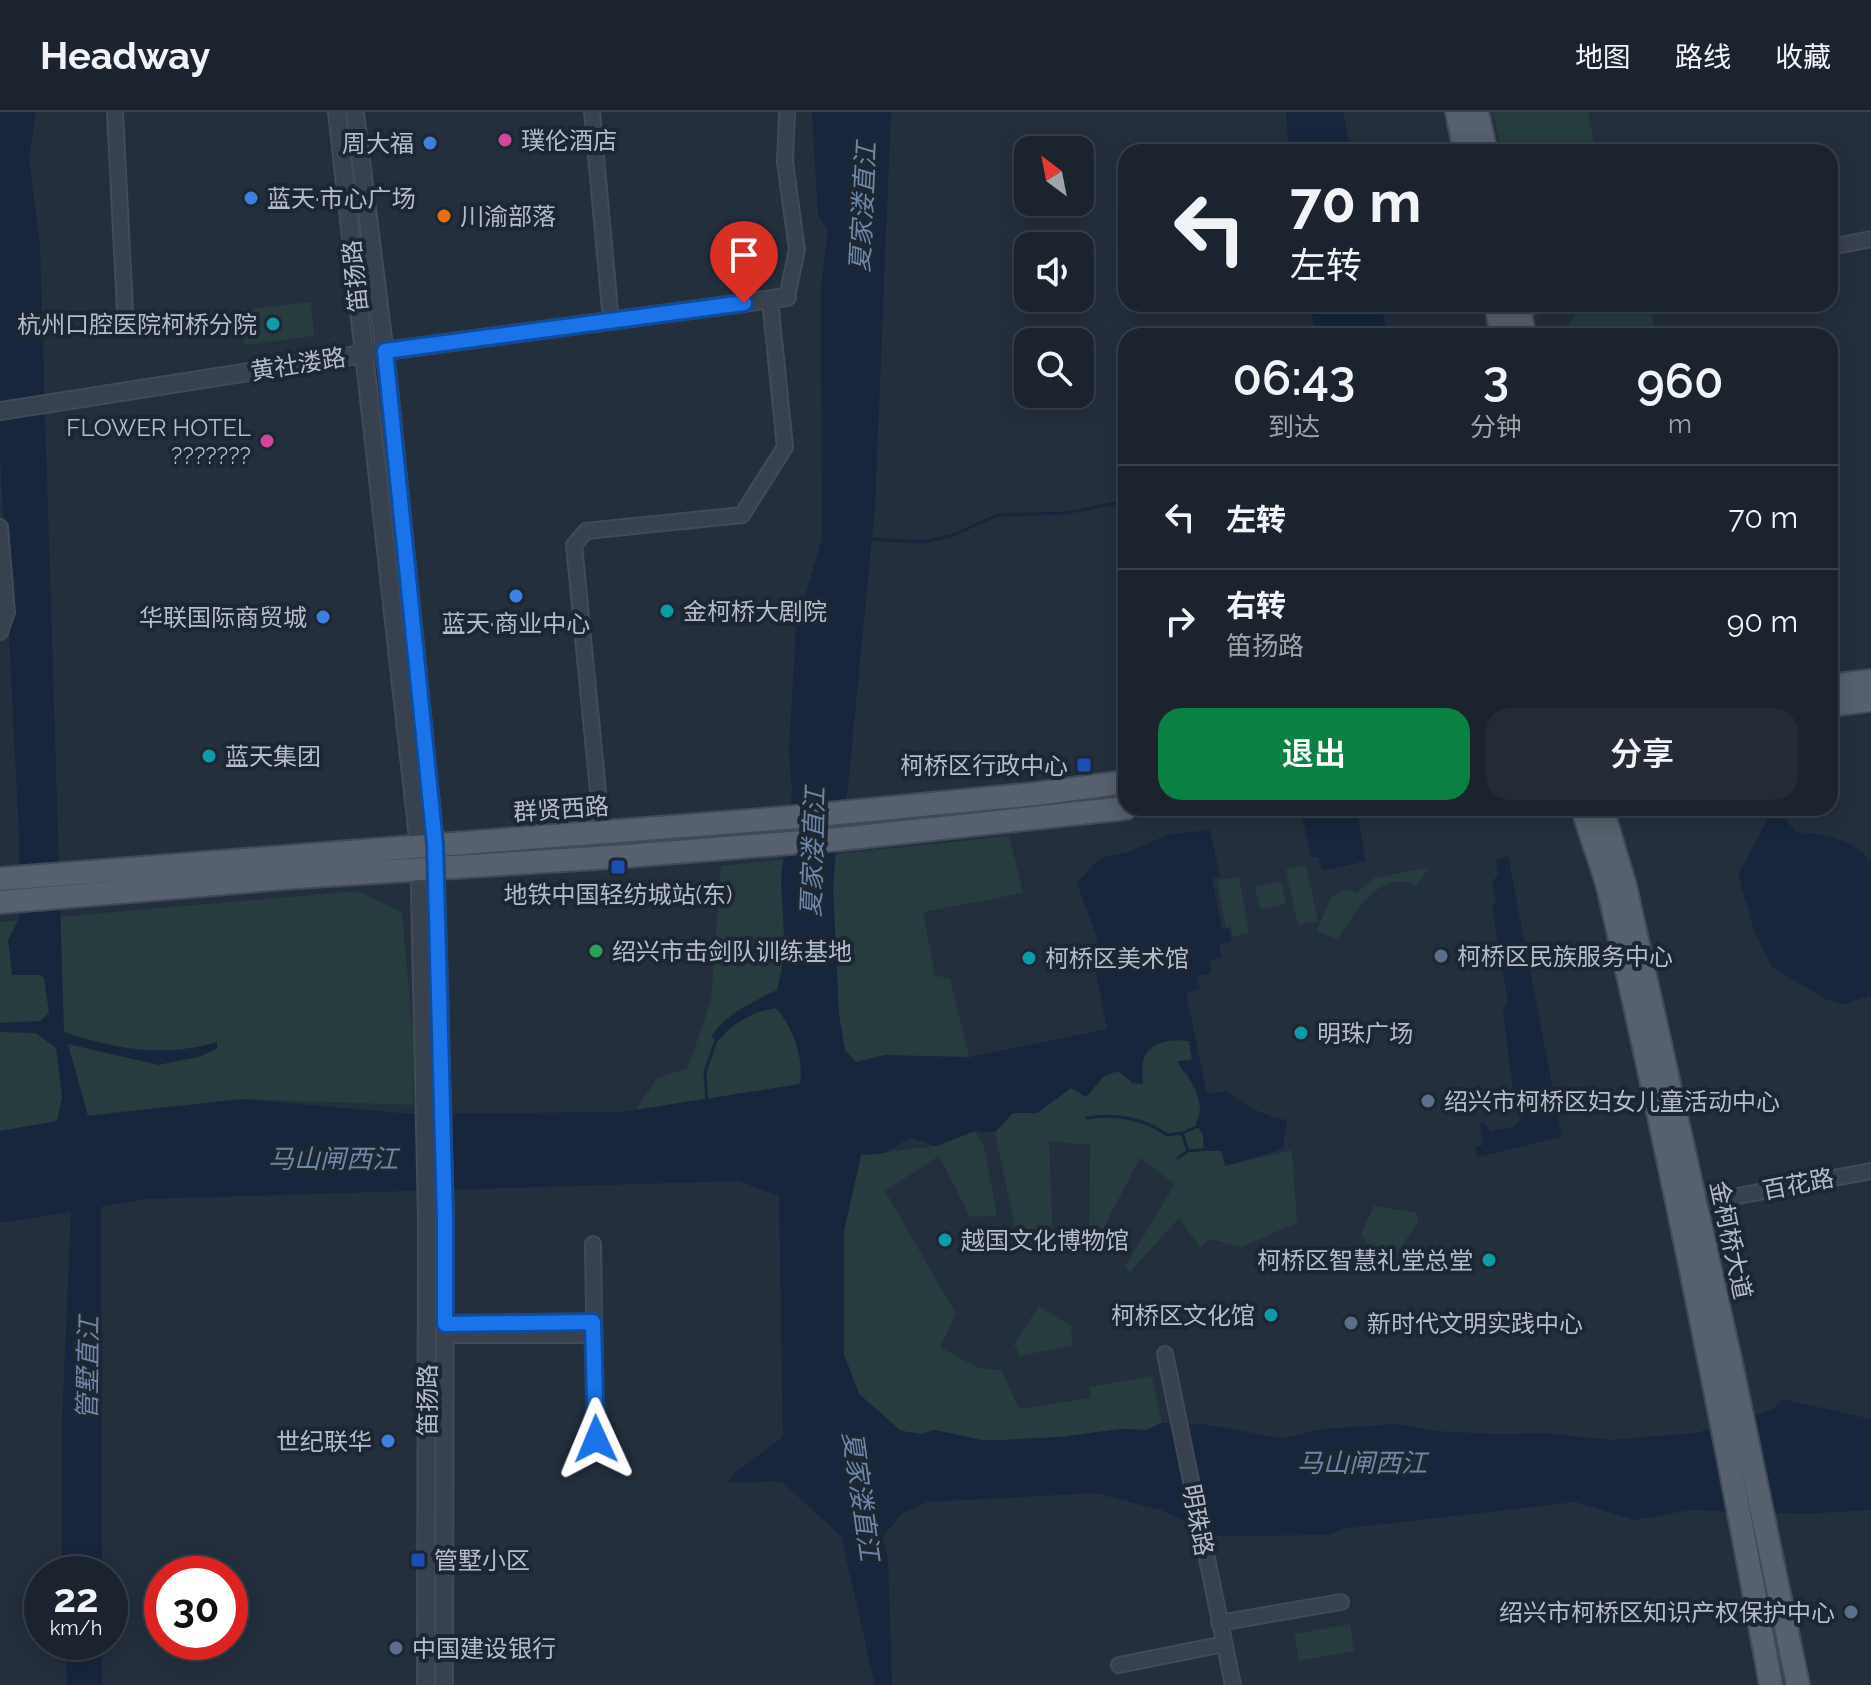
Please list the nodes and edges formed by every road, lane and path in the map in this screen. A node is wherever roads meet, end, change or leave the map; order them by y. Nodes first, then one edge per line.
1 (115, 112) edge
2 (337, 112) edge
3 (355, 112) edge
4 (592, 112) edge
5 (787, 112) edge
6 (1457, 112) edge
7 (1477, 112) edge
8 (1463, 144) edge
9 (1484, 144) edge
10 (1871, 239) edge
11 (1838, 245) edge
12 (778, 298) junction
13 (125, 311) dead end
14 (611, 321) junction
15 (385, 351) junction
16 (363, 354) junction
17 (0, 411) edge
18 (0, 527) edge
19 (0, 632) edge
20 (1871, 681) edge
21 (1838, 685) edge
22 (1871, 700) edge
23 (1838, 704) edge
24 (1118, 783) edge
25 (1118, 809) edge
26 (1586, 816) edge
27 (1604, 816) edge
28 (602, 832) junction
29 (427, 845) junction
30 (428, 869) junction
31 (9, 878) edge
32 (8, 902) edge
33 (1871, 1171) edge
34 (1687, 1205) junction
35 (593, 1244) dead end
36 (593, 1328) junction
37 (444, 1330) junction
38 (1165, 1354) dead end
39 (1722, 1370) junction
40 (596, 1439) dead end
41 (1341, 1602) dead end
42 (1219, 1623) junction
43 (1224, 1644) junction
44 (1119, 1665) dead end
45 (426, 1685) edge
46 (444, 1685) edge
47 (1233, 1685) edge
48 (1771, 1685) edge
49 (1798, 1685) edge

1 - 13 street
2 - 16 street, 笛扬路
3 - 15 street, 笛扬路
4 - 14 street
5 - 12 street
6 - 8 main road
7 - 9 main road
10 - 11 street
12 - 14 street, 黄社溇路
12 - 28 street
14 - 15 street, 黄社溇路
15 - 16 street, 黄社溇路
15 - 29 street, 笛扬路
16 - 17 street, 黄社溇路
16 - 29 street, 笛扬路
18 - 19 street
20 - 21 main road
22 - 23 main road
24 - 28 main road, 群贤西路
25 - 30 main road
26 - 34 main road, 金柯桥大道
27 - 34 main road, 金柯桥大道
28 - 29 main road, 群贤西路
29 - 30 street, 笛扬路
29 - 31 main road, 群贤西路
30 - 32 main road
30 - 37 street, 笛扬路
30 - 45 street, 笛扬路
33 - 34 street, 百花路
34 - 39 main road, 金柯桥大道
35 - 36 street
36 - 37 street
36 - 40 street
37 - 46 street, 笛扬路
38 - 42 street, 明珠路
39 - 48 main road, 金柯桥大道
39 - 49 main road, 金柯桥大道
41 - 42 street
42 - 43 street, 明珠路
43 - 44 street
43 - 47 street, 明珠路

